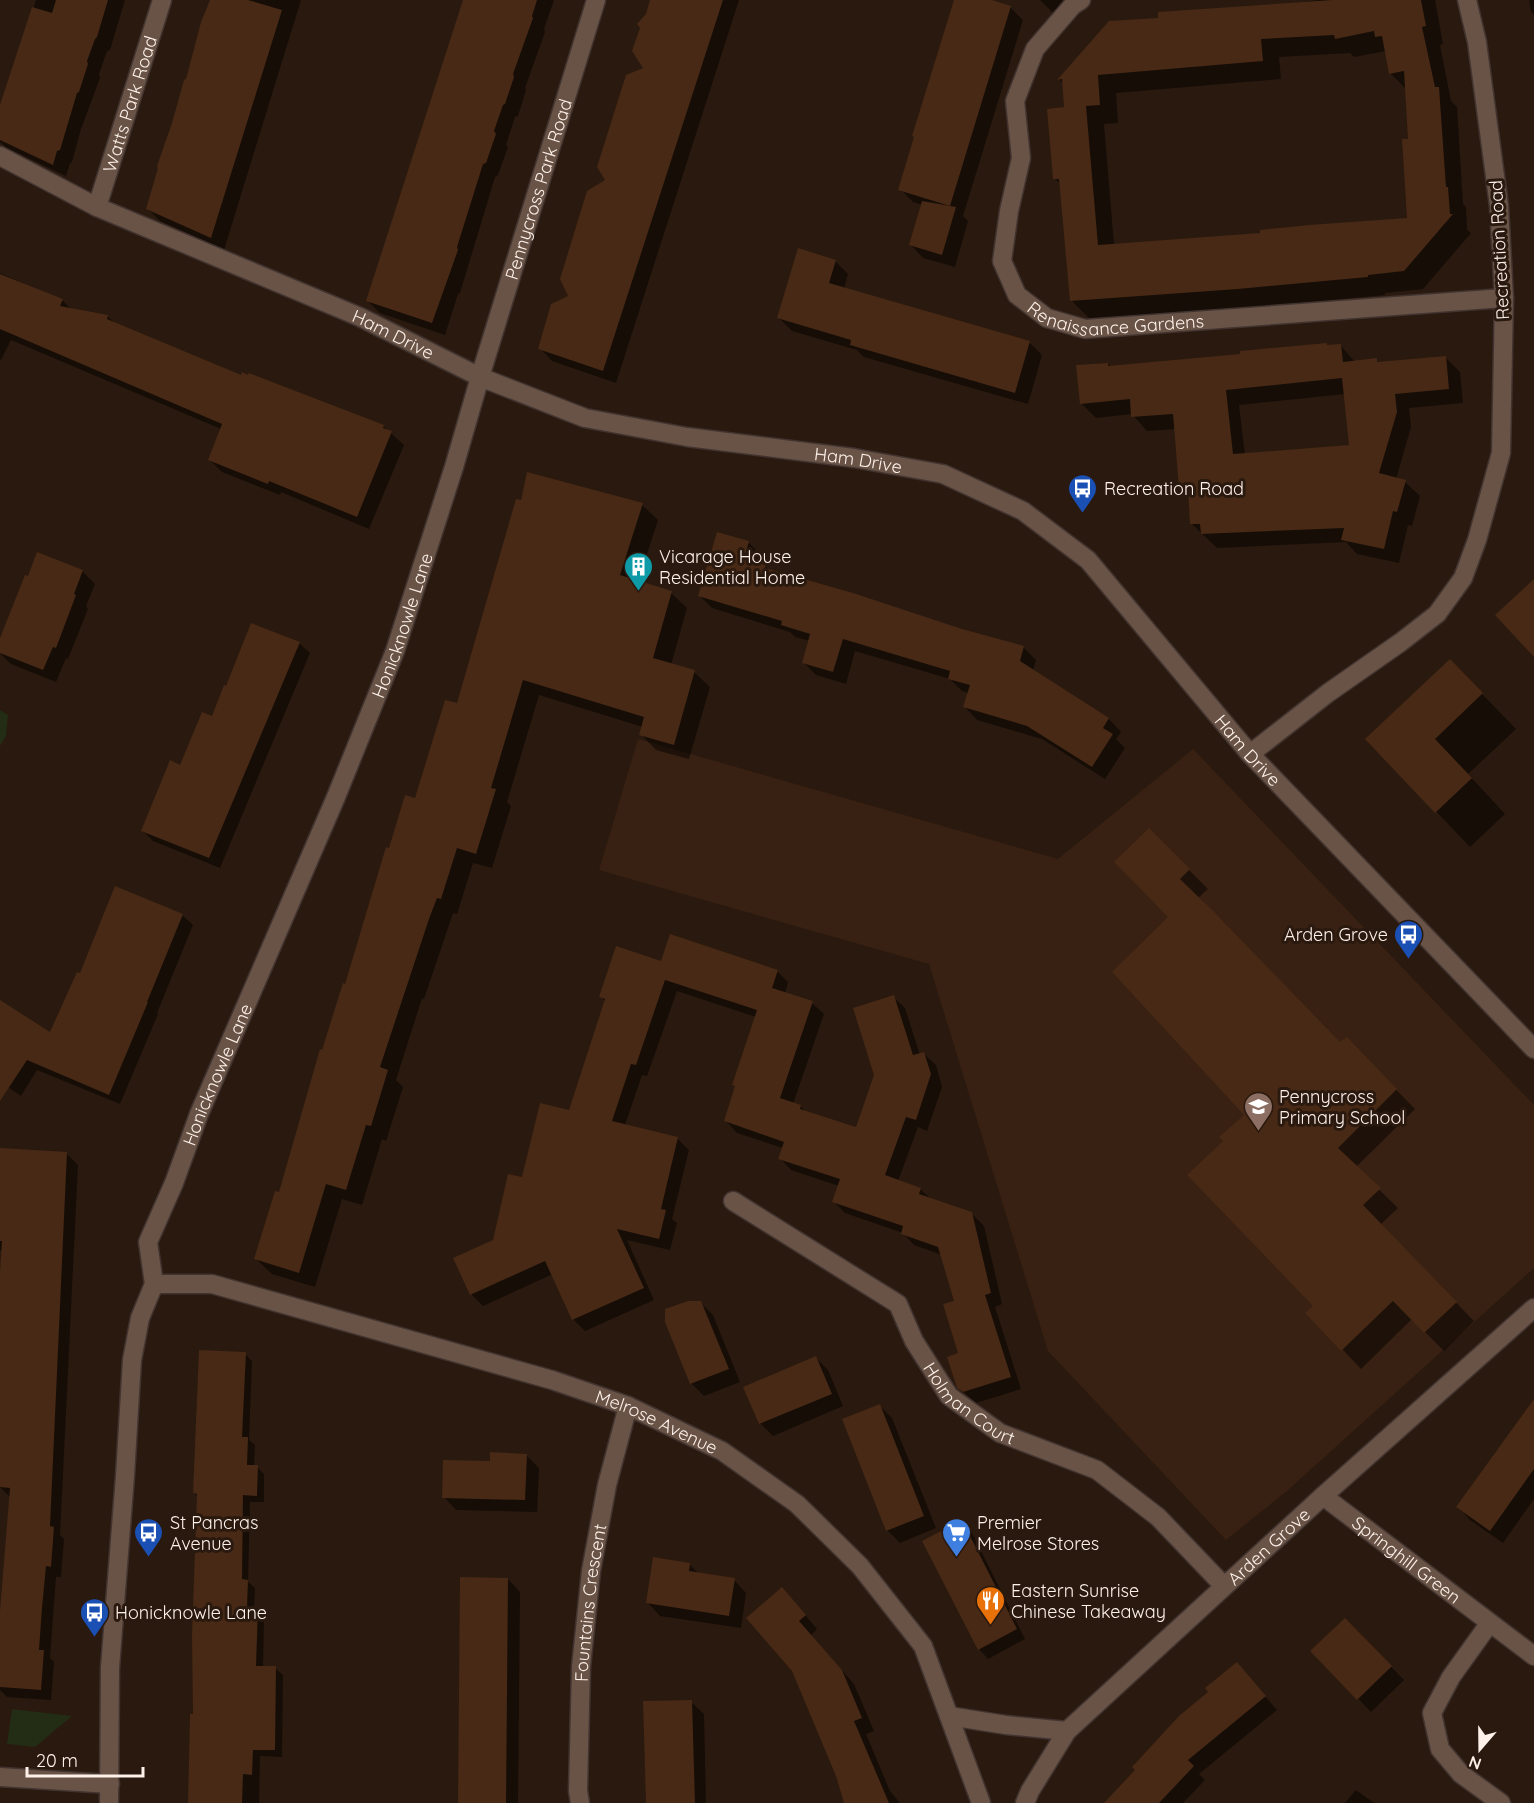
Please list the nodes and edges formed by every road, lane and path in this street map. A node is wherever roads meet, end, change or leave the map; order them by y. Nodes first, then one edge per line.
1 (162, 0) edge
2 (596, 0) edge
3 (1081, 0) edge
4 (1467, 0) edge
5 (0, 156) edge
6 (97, 207) junction
7 (1504, 298) junction
8 (480, 376) junction
9 (1250, 754) junction
10 (1534, 1048) edge
11 (733, 1201) dead end
12 (154, 1284) junction
13 (1534, 1308) edge
14 (628, 1406) junction
15 (1323, 1496) junction
16 (1224, 1586) junction
17 (1489, 1624) junction
18 (1534, 1656) edge
19 (949, 1716) junction
20 (1067, 1731) junction
21 (0, 1776) edge
22 (110, 1784) junction
23 (109, 1803) edge
24 (580, 1803) edge
25 (981, 1803) edge
26 (1025, 1803) edge
27 (1501, 1803) edge

1 - 6 street, Watts Park Road
2 - 8 street, Pennycross Park Road
3 - 7 street, Renaissance Gardens
4 - 7 street, Recreation Road
5 - 6 street, Ham Drive
6 - 8 street, Ham Drive
7 - 9 street, Recreation Road
8 - 9 street, Ham Drive
8 - 12 street, Honicknowle Lane
9 - 10 street, Ham Drive
11 - 16 street, Holman Court
12 - 14 street, Melrose Avenue
12 - 22 street
13 - 15 street, Arden Grove
14 - 19 street, Melrose Avenue
14 - 24 street, Fountains Crescent
15 - 16 street, Arden Grove
15 - 17 street, Springhill Green
16 - 20 street, Arden Grove
17 - 18 street, Springhill Green
17 - 27 street
19 - 20 street
19 - 25 street, Melrose Avenue
20 - 26 street, Arden Grove
21 - 22 street
22 - 23 street

